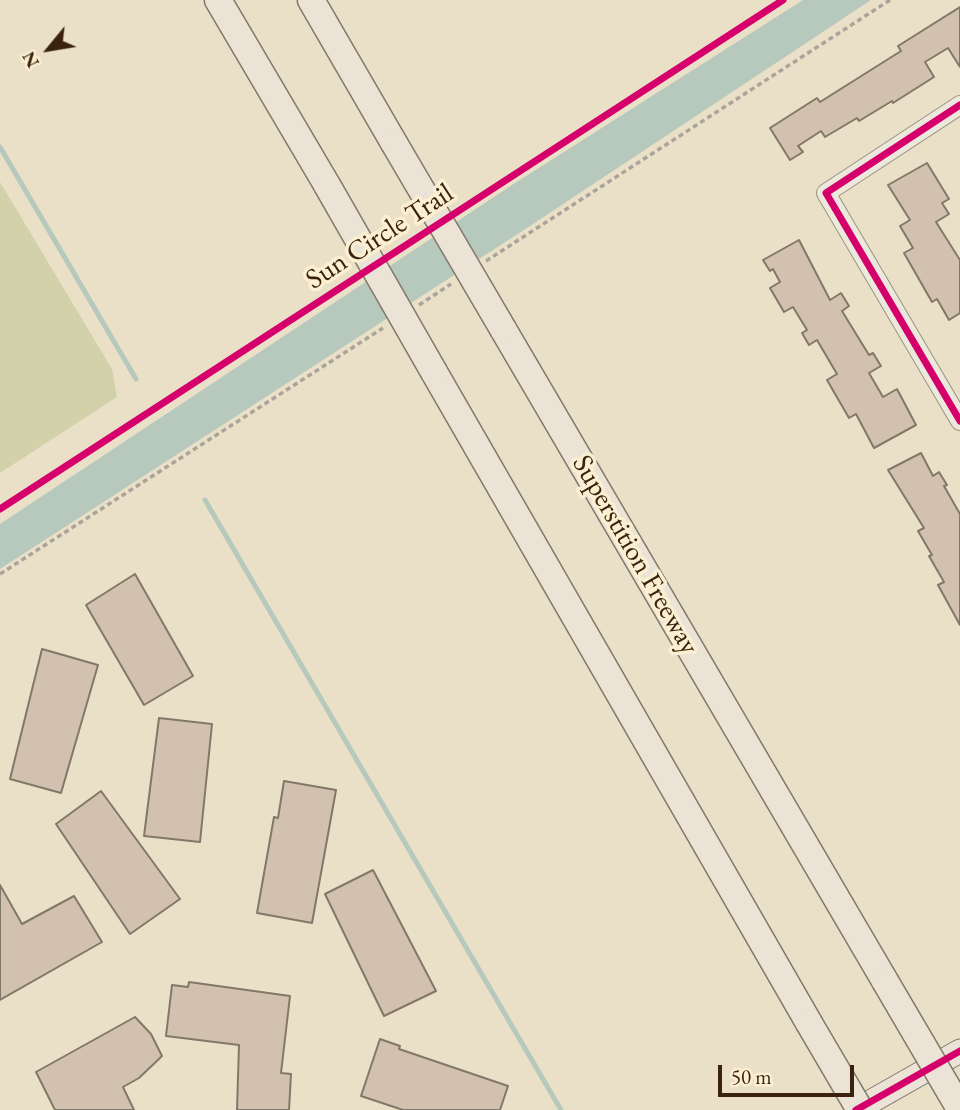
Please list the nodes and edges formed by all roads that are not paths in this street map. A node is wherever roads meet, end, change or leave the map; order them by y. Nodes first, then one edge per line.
1 (218, 0) edge
2 (311, 0) edge
3 (960, 105) edge
4 (960, 421) edge
5 (960, 1051) edge
6 (960, 1109) edge
7 (858, 1110) edge

1 - 7 highway, bridge
2 - 6 highway, Superstition Freeway, bridge
3 - 4 street
5 - 7 main road

